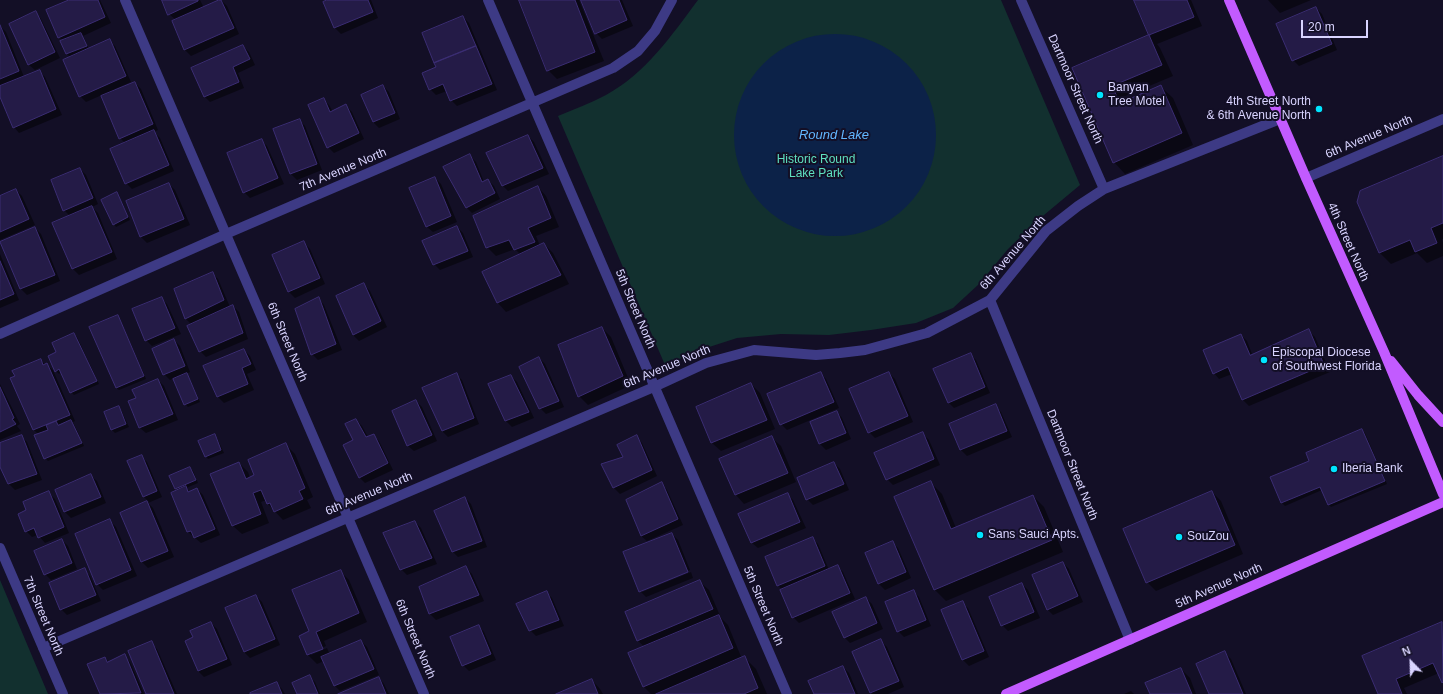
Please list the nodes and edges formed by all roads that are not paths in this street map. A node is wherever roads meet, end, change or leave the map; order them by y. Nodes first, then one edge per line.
1 (125, 0) edge
2 (488, 0) edge
3 (672, 0) edge
4 (1022, 0) edge
5 (1229, 0) edge
6 (532, 102) junction
7 (1280, 119) junction
8 (1443, 119) edge
9 (1306, 178) junction
10 (1104, 189) junction
11 (226, 234) junction
12 (990, 300) junction
13 (0, 334) edge
14 (1384, 352) junction
15 (654, 387) junction
16 (1443, 422) edge
17 (1443, 494) edge
18 (1443, 502) edge
19 (348, 517) junction
20 (0, 548) edge
21 (1130, 640) junction
22 (43, 648) junction
23 (63, 694) edge
24 (424, 694) edge
25 (787, 694) edge
26 (1006, 694) edge

1 - 11 street, 6th Street North
2 - 6 street, 5th Street North
3 - 6 street, 7th Avenue North
4 - 10 street, Dartmoor Street North
5 - 7 main road, 4th Street North
6 - 11 street, 7th Avenue North
6 - 15 street, 5th Street North
7 - 9 main road, 4th Street North
7 - 10 street, 6th Avenue North
8 - 9 street, 6th Avenue North
9 - 14 main road, 4th Street North
10 - 12 street, 6th Avenue North
11 - 13 street, 7th Avenue North
11 - 19 street, 6th Street North
12 - 15 street, 6th Avenue North
12 - 21 street, Dartmoor Street North
14 - 16 main road
14 - 17 main road, 4th Street North
15 - 19 street, 6th Avenue North
15 - 25 street, 5th Street North
18 - 21 main road, 5th Avenue North
19 - 22 street, 6th Avenue North
19 - 24 street, 6th Street North
20 - 22 street, 7th Street North
21 - 26 main road, 5th Avenue North
22 - 23 street, 7th Street North

